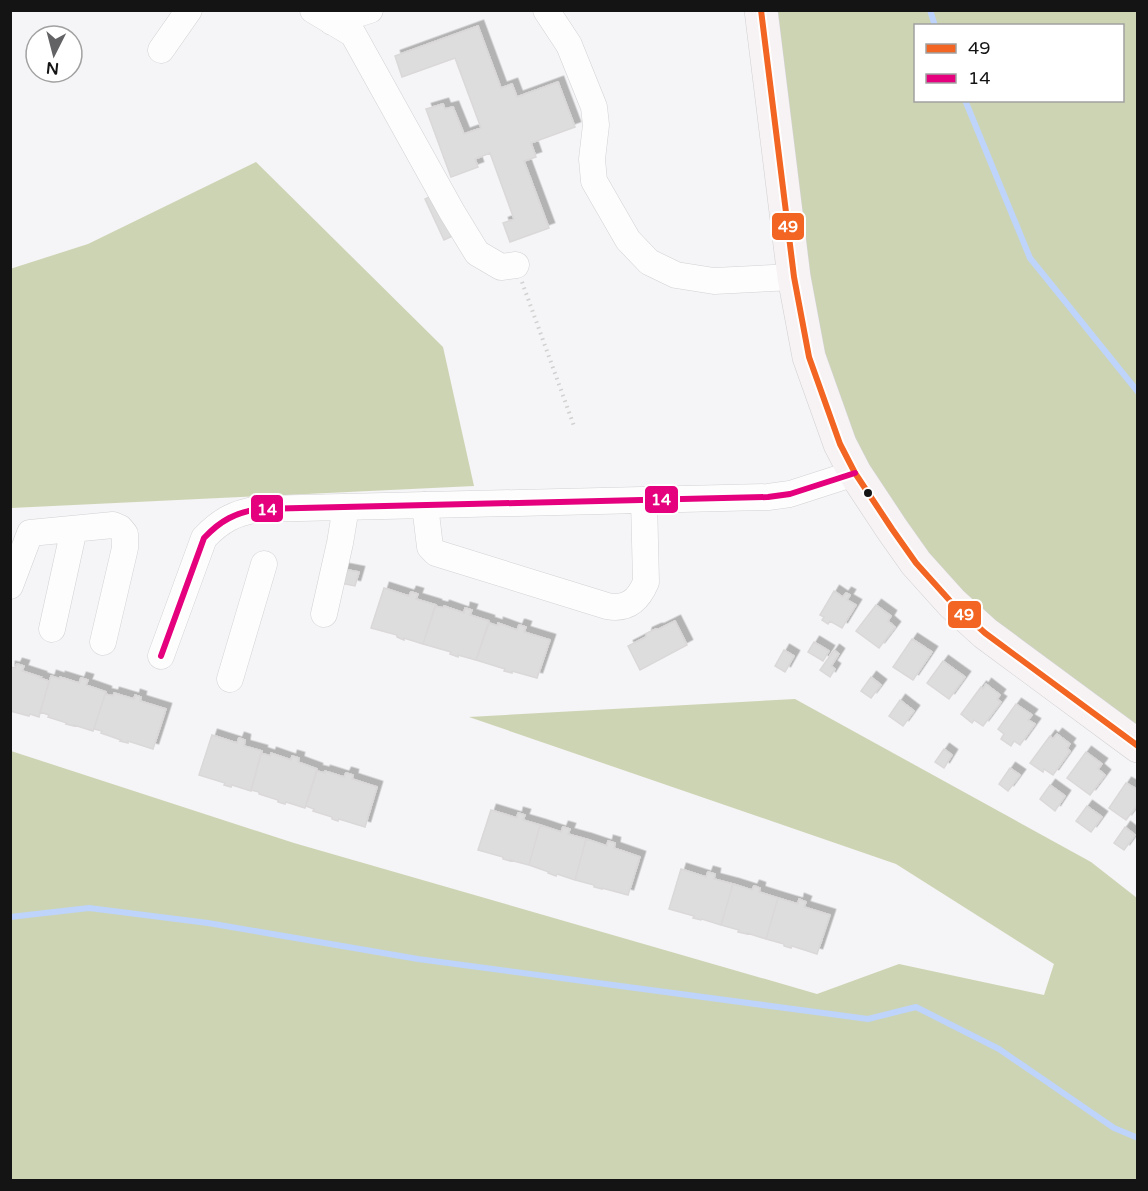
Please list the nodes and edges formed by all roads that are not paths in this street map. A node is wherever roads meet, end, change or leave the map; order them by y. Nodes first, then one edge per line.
1 (189, 10) edge
2 (370, 10) edge
3 (546, 10) edge
4 (761, 10) edge
5 (323, 16) edge
6 (162, 50) dead end
7 (516, 265) road end
8 (794, 277) junction
9 (855, 473) junction
10 (644, 500) junction
11 (425, 505) junction
12 (346, 507) junction
13 (74, 529) junction
14 (264, 564) dead end
15 (10, 586) edge
16 (324, 614) dead end
17 (52, 629) dead end
18 (103, 642) dead end
19 (161, 656) dead end
20 (230, 679) dead end
21 (1137, 746) edge

1 - 6 street
2 - 5 street
3 - 8 street
4 - 8 main road
5 - 7 street
8 - 9 main road
9 - 10 street
9 - 21 main road
10 - 11 street
10 - 11 street
11 - 12 street
12 - 16 street
12 - 19 street
13 - 15 street
13 - 17 street
13 - 18 street
14 - 20 street

